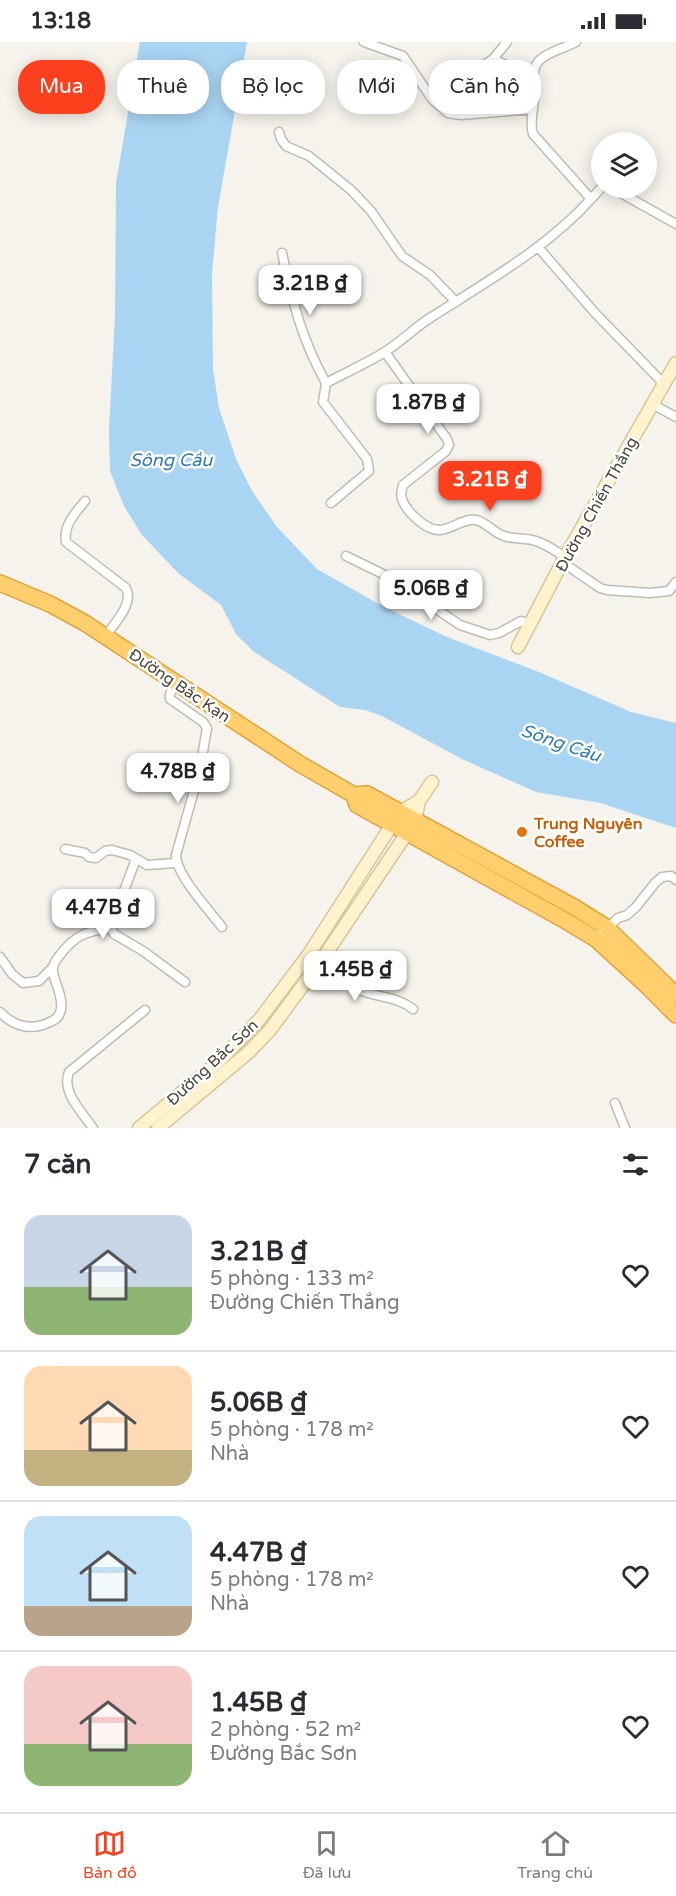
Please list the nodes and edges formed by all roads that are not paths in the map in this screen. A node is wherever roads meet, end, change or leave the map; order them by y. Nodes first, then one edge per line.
1 (364, 42) edge
2 (507, 42) edge
3 (576, 42) edge
4 (494, 59) edge
5 (539, 60) edge
6 (429, 95) edge
7 (457, 114) edge
8 (475, 114) edge
9 (532, 114) edge
10 (279, 132) dead end
11 (630, 198) edge
12 (591, 199) joint
13 (676, 224) edge
14 (538, 247) junction
15 (282, 253) dead end
16 (456, 302) junction
17 (385, 352) junction
18 (676, 363) edge
19 (326, 383) junction
20 (664, 384) junction
21 (652, 404) junction
22 (676, 417) edge
23 (85, 501) dead end
24 (332, 503) dead end
25 (346, 556) dead end
26 (564, 560) junction
27 (676, 582) edge
28 (0, 583) edge
29 (672, 593) edge
30 (530, 624) junction
31 (106, 636) junction
32 (518, 647) dead end
33 (176, 682) junction
34 (432, 782) dead end
35 (354, 795) junction
36 (419, 801) junction
37 (400, 812) junction
38 (391, 826) junction
39 (411, 827) junction
40 (65, 849) dead end
41 (136, 859) junction
42 (176, 863) junction
43 (676, 880) edge
44 (222, 927) dead end
45 (111, 928) junction
46 (601, 933) junction
47 (0, 957) edge
48 (321, 962) junction
49 (53, 967) junction
50 (184, 982) dead end
51 (676, 994) edge
52 (413, 1009) dead end
53 (145, 1010) dead end
54 (0, 1012) edge
55 (676, 1015) edge
56 (615, 1103) dead end
57 (93, 1128) edge
58 (139, 1128) edge
59 (158, 1128) edge
60 (625, 1128) edge

1 - 6 street
2 - 4 street
3 - 5 street
7 - 8 street
9 - 12 street
10 - 16 street
11 - 13 street
12 - 14 street
14 - 16 street
14 - 20 street
15 - 19 street
16 - 17 street
17 - 19 street
17 - 26 street
18 - 20 main road, Đường Chiến Thắng
19 - 24 street
20 - 21 main road, Đường Chiến Thắng
21 - 22 street
21 - 26 main road, Đường Chiến Thắng
23 - 31 street
25 - 30 street
26 - 29 street
26 - 30 main road, Đường Chiến Thắng
27 - 29 street
28 - 31 highway, Đường Bắc Kạn
30 - 32 main road, Đường Chiến Thắng
31 - 33 highway, Đường Bắc Kạn
33 - 35 highway, Đường Bắc Kạn
33 - 42 street
34 - 36 main road
35 - 37 highway, Đường Bắc Kạn
35 - 38 highway, Đường Bắc Kạn
36 - 37 main road
36 - 39 main road
37 - 38 main road, Đường Bắc Sơn
37 - 39 highway, Đường Bắc Kạn
38 - 39 highway, Đường Bắc Kạn
38 - 58 main road, Đường Bắc Sơn
39 - 46 highway, Đường Bắc Kạn
39 - 48 main road, Đường Bắc Sơn
40 - 41 street
41 - 42 street
41 - 45 street
42 - 44 street
43 - 46 street
45 - 49 street
45 - 50 street
46 - 51 highway, Đường Bắc Kạn
46 - 55 highway, Đường Bắc Kạn
47 - 49 street
48 - 52 street
48 - 59 main road, Đường Bắc Sơn
49 - 54 street
53 - 57 street
56 - 60 street

